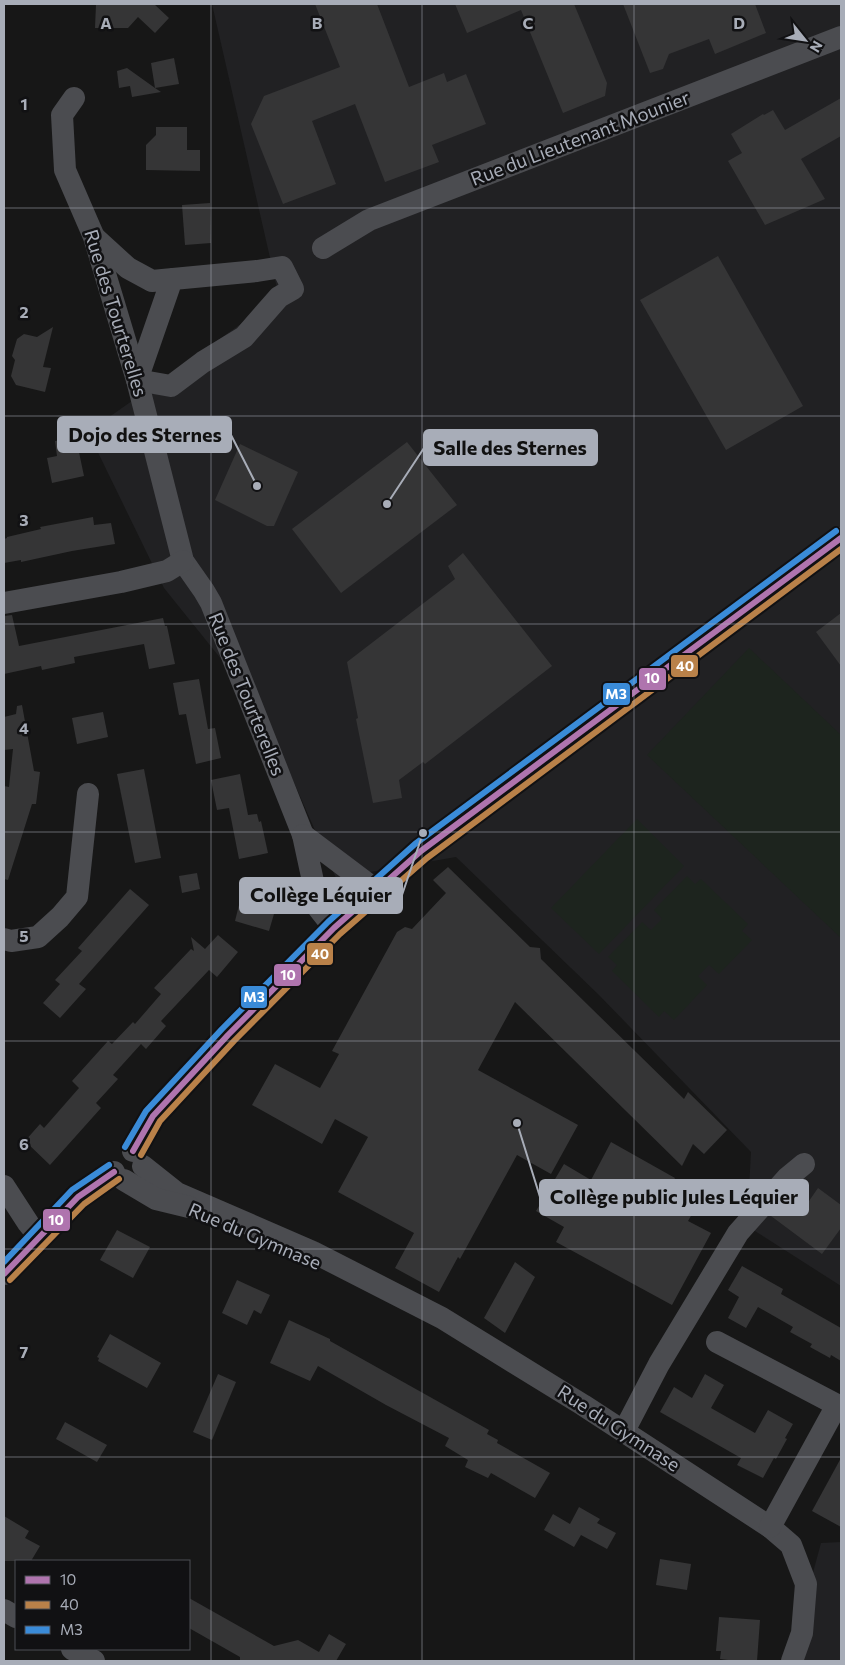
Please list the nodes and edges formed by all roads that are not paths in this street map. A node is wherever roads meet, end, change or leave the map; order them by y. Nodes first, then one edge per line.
1 (841, 37) edge
2 (74, 98) dead end
3 (94, 237) junction
4 (323, 248) dead end
5 (172, 279) junction
6 (137, 380) junction
7 (841, 538) edge
8 (183, 561) junction
9 (4, 603) edge
10 (88, 794) dead end
11 (303, 836) junction
12 (376, 890) junction
13 (334, 928) junction
14 (4, 939) edge
15 (138, 1158) junction
16 (804, 1164) dead end
17 (119, 1176) junction
18 (4, 1186) edge
19 (40, 1238) junction
20 (4, 1274) edge
21 (442, 1318) junction
22 (717, 1342) dead end
23 (624, 1431) junction
24 (770, 1527) junction
25 (4, 1610) edge
26 (15, 1616) edge
27 (74, 1650) edge
28 (94, 1661) edge
29 (792, 1661) edge

1 - 4 street, Rue du Lieutenant Mounier
2 - 3 street, Rue des Tourterelles
3 - 5 street
3 - 6 street, Rue des Tourterelles
5 - 6 street
5 - 6 street
6 - 8 street, Rue des Tourterelles
7 - 12 street
8 - 9 street
8 - 11 street, Rue des Tourterelles
10 - 14 street
11 - 12 street
11 - 13 street, Rue des Tourterelles
12 - 13 street
13 - 15 street
15 - 17 street
15 - 21 street, Rue du Gymnase
16 - 23 street
17 - 19 street
17 - 21 street, Rue du Gymnase
18 - 19 street
19 - 20 street
21 - 23 street, Rue du Gymnase
22 - 24 street
23 - 24 street, Rue du Gymnase
24 - 29 street, Rue du Gymnase
25 - 26 street
27 - 28 street

